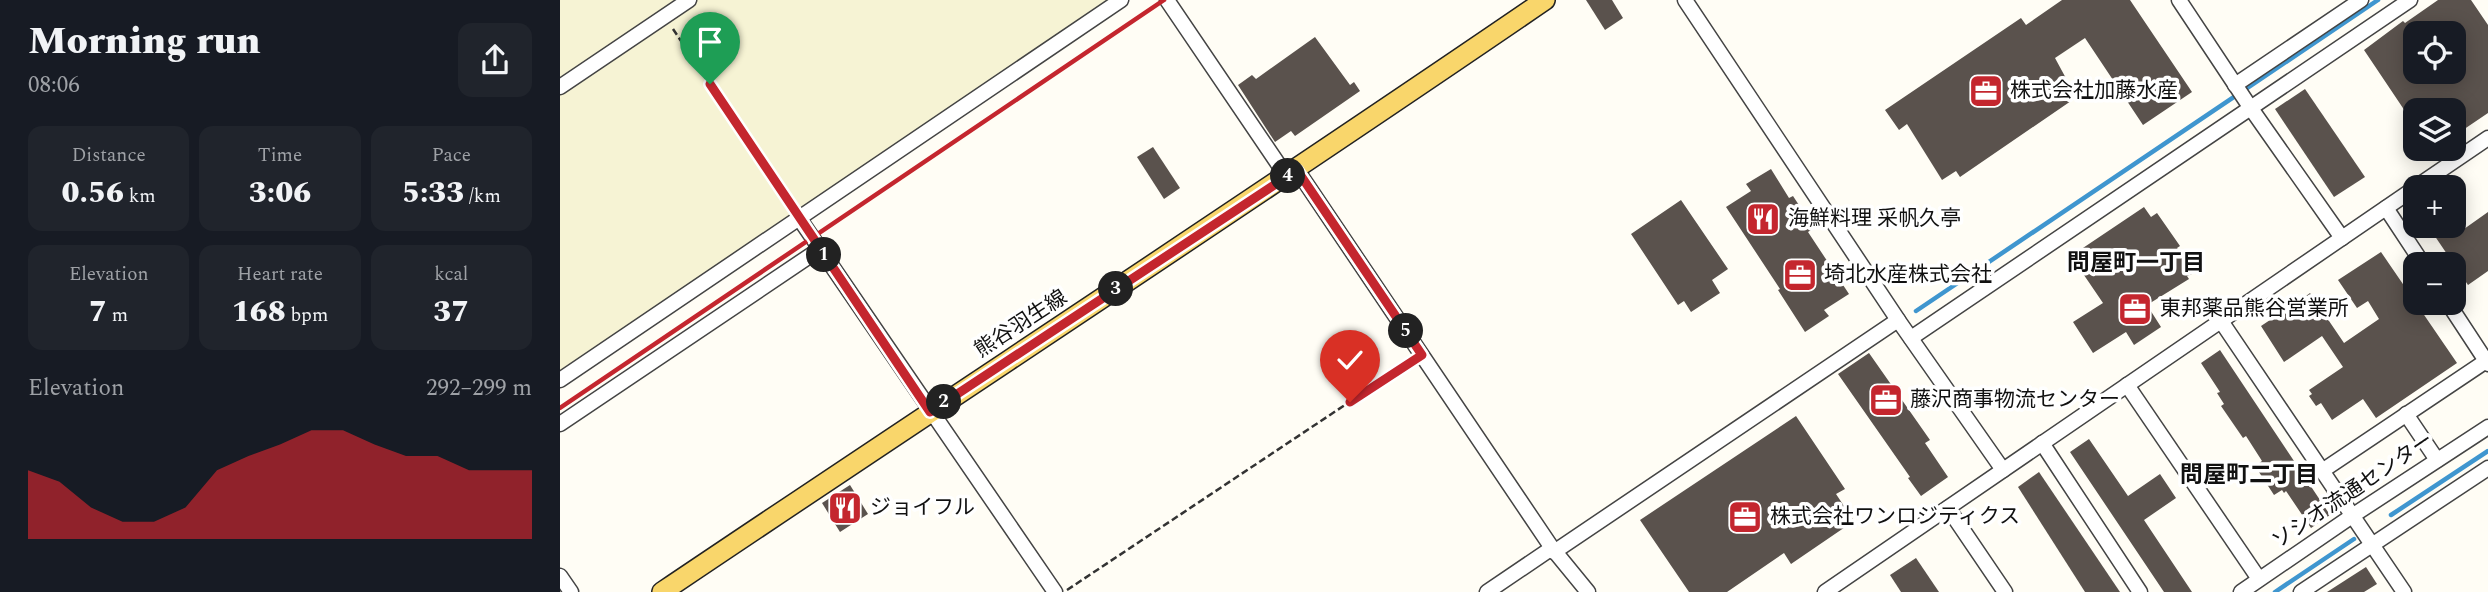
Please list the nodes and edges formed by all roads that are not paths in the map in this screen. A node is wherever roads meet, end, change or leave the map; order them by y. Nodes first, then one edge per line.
1 (689, 0) edge
2 (1121, 0) edge
3 (1167, 0) edge
4 (1545, 0) edge
5 (1685, 0) edge
6 (2179, 0) edge
7 (2361, 0) edge
8 (2410, 0) edge
9 (2235, 85) junction
10 (560, 87) edge
11 (2249, 107) junction
12 (2488, 138) edge
13 (1292, 173) junction
14 (2435, 175) edge
15 (2403, 197) edge
16 (2386, 208) junction
17 (799, 218) junction
18 (2342, 238) junction
19 (820, 249) junction
20 (2415, 252) edge
21 (2456, 315) edge
22 (1898, 320) junction
23 (2221, 321) junction
24 (1911, 338) junction
25 (2487, 363) edge
26 (560, 380) edge
27 (2127, 385) junction
28 (930, 412) junction
29 (2406, 414) junction
30 (560, 424) edge
31 (2488, 427) edge
32 (2042, 443) junction
33 (2437, 460) junction
34 (2488, 468) edge
35 (2003, 470) junction
36 (2322, 471) junction
37 (1948, 508) junction
38 (2352, 516) junction
39 (2372, 545) junction
40 (1553, 550) junction
41 (1571, 575) junction
42 (560, 576) edge
43 (2259, 579) junction
44 (571, 592) edge
45 (662, 592) edge
46 (1055, 592) edge
47 (1487, 592) edge
48 (1580, 592) edge
49 (1588, 592) edge
50 (1825, 592) edge
51 (2005, 592) edge
52 (2140, 592) edge
53 (2241, 592) edge
54 (2301, 592) edge
55 (2404, 592) edge

1 - 10 street
2 - 17 street
3 - 13 street
4 - 13 main road, 熊谷羽生線
5 - 22 street
6 - 9 street
7 - 9 street
8 - 11 street
9 - 11 street
11 - 18 street
11 - 24 street
12 - 14 street
13 - 28 main road, 熊谷羽生線
13 - 40 street
15 - 16 street
16 - 18 street
16 - 20 street
17 - 19 street
17 - 26 street
18 - 23 street
19 - 28 street
19 - 30 street
21 - 25 street
22 - 24 street
22 - 40 street
23 - 27 street
23 - 36 street
24 - 35 street
25 - 29 street
27 - 32 street
27 - 43 street
28 - 45 main road, 熊谷羽生線
28 - 46 street
29 - 33 street
29 - 36 street
31 - 33 street, ソシオ流通センター
32 - 35 street
32 - 52 street
33 - 38 street, ソシオ流通センター
34 - 39 street
35 - 37 street
36 - 38 street
37 - 50 street
37 - 51 street
38 - 39 street
38 - 43 street, ソシオ流通センター
39 - 54 street
39 - 55 street
40 - 41 street
40 - 47 street
41 - 48 street
41 - 49 street
42 - 44 street
43 - 53 street, ソシオ流通センター

